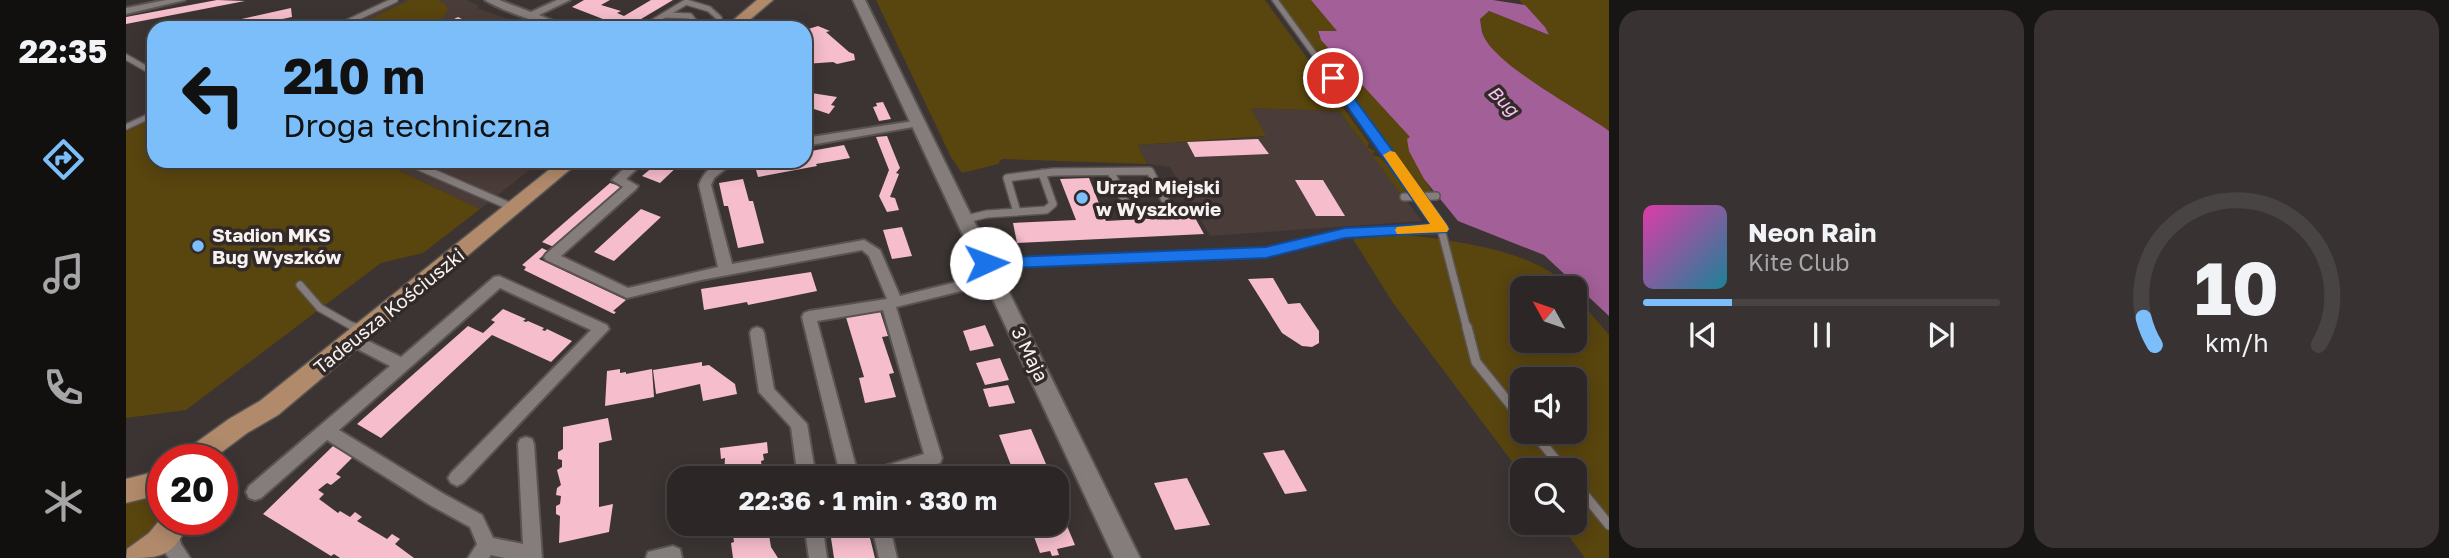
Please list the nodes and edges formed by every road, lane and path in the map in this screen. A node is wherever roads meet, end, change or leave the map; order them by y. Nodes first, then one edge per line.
1 (180, 0) edge
2 (395, 0) edge
3 (490, 0) edge
4 (565, 0) edge
5 (766, 0) edge
6 (778, 0) edge
7 (859, 0) edge
8 (1275, 0) edge
9 (126, 11) edge
10 (665, 15) junction
11 (529, 16) junction
12 (350, 21) edge
13 (544, 21) edge
14 (656, 21) edge
15 (694, 21) edge
16 (723, 21) edge
17 (729, 21) edge
18 (752, 21) edge
19 (126, 57) edge
20 (147, 69) edge
21 (147, 117) edge
22 (920, 123) junction
23 (126, 127) edge
24 (812, 141) edge
25 (421, 168) edge
26 (563, 168) edge
27 (577, 168) edge
28 (631, 168) edge
29 (719, 168) edge
30 (1111, 172) junction
31 (1042, 173) junction
32 (1436, 196) dead end
33 (1404, 197) dead end
34 (1420, 197) junction
35 (1127, 206) dead end
36 (1168, 206) dead end
37 (514, 211) junction
38 (1017, 212) junction
39 (966, 219) junction
40 (1441, 229) junction
41 (726, 270) junction
42 (989, 271) junction
43 (300, 285) dead end
44 (892, 303) junction
45 (757, 333) dead end
46 (358, 336) junction
47 (401, 365) junction
48 (1510, 404) edge
49 (269, 408) junction
50 (326, 430) junction
51 (214, 444) edge
52 (234, 444) edge
53 (526, 444) dead end
54 (1544, 444) edge
55 (1555, 458) edge
56 (805, 466) edge
57 (847, 466) edge
58 (908, 466) edge
59 (457, 478) dead end
60 (255, 492) dead end
61 (1587, 498) edge
62 (1609, 525) edge
63 (165, 535) edge
64 (173, 535) edge
65 (815, 536) edge
66 (883, 536) edge
67 (482, 552) edge
68 (532, 556) edge
69 (137, 558) edge
70 (181, 558) edge
71 (655, 558) edge
72 (673, 558) edge
73 (818, 558) edge
74 (888, 558) edge
75 (1127, 558) edge

1 - 9 street
2 - 12 lane
3 - 11 street
4 - 11 street
5 - 17 main road
6 - 18 main road
7 - 22 street, 3 Maja
8 - 34 lane
10 - 14 lane
10 - 15 lane
10 - 16 lane
11 - 13 street
19 - 20 lane
21 - 23 lane
22 - 24 street
22 - 39 street, 3 Maja
25 - 37 lane
26 - 37 main road, Tadeusza Kościuszki
27 - 37 main road, Tadeusza Kościuszki
28 - 41 street
29 - 41 street
30 - 31 lane
30 - 35 lane
30 - 36 lane
31 - 38 lane
31 - 38 lane
32 - 34 lane
33 - 34 lane
34 - 40 lane
37 - 46 main road, Tadeusza Kościuszki
38 - 39 lane
39 - 42 street, 3 Maja
40 - 42 lane
40 - 48 lane
41 - 44 street
42 - 44 street
42 - 75 street, 3 Maja
43 - 46 lane
44 - 57 street
44 - 58 street
45 - 56 street
46 - 47 street
46 - 49 main road, Tadeusza Kościuszki
47 - 50 street
47 - 59 street
49 - 51 main road, Tadeusza Kościuszki
49 - 52 main road, Tadeusza Kościuszki
50 - 60 street
50 - 67 street
53 - 68 street
54 - 55 lane
61 - 62 lane
63 - 69 main road
64 - 70 street
65 - 73 street
66 - 74 street
67 - 68 street
71 - 72 street

